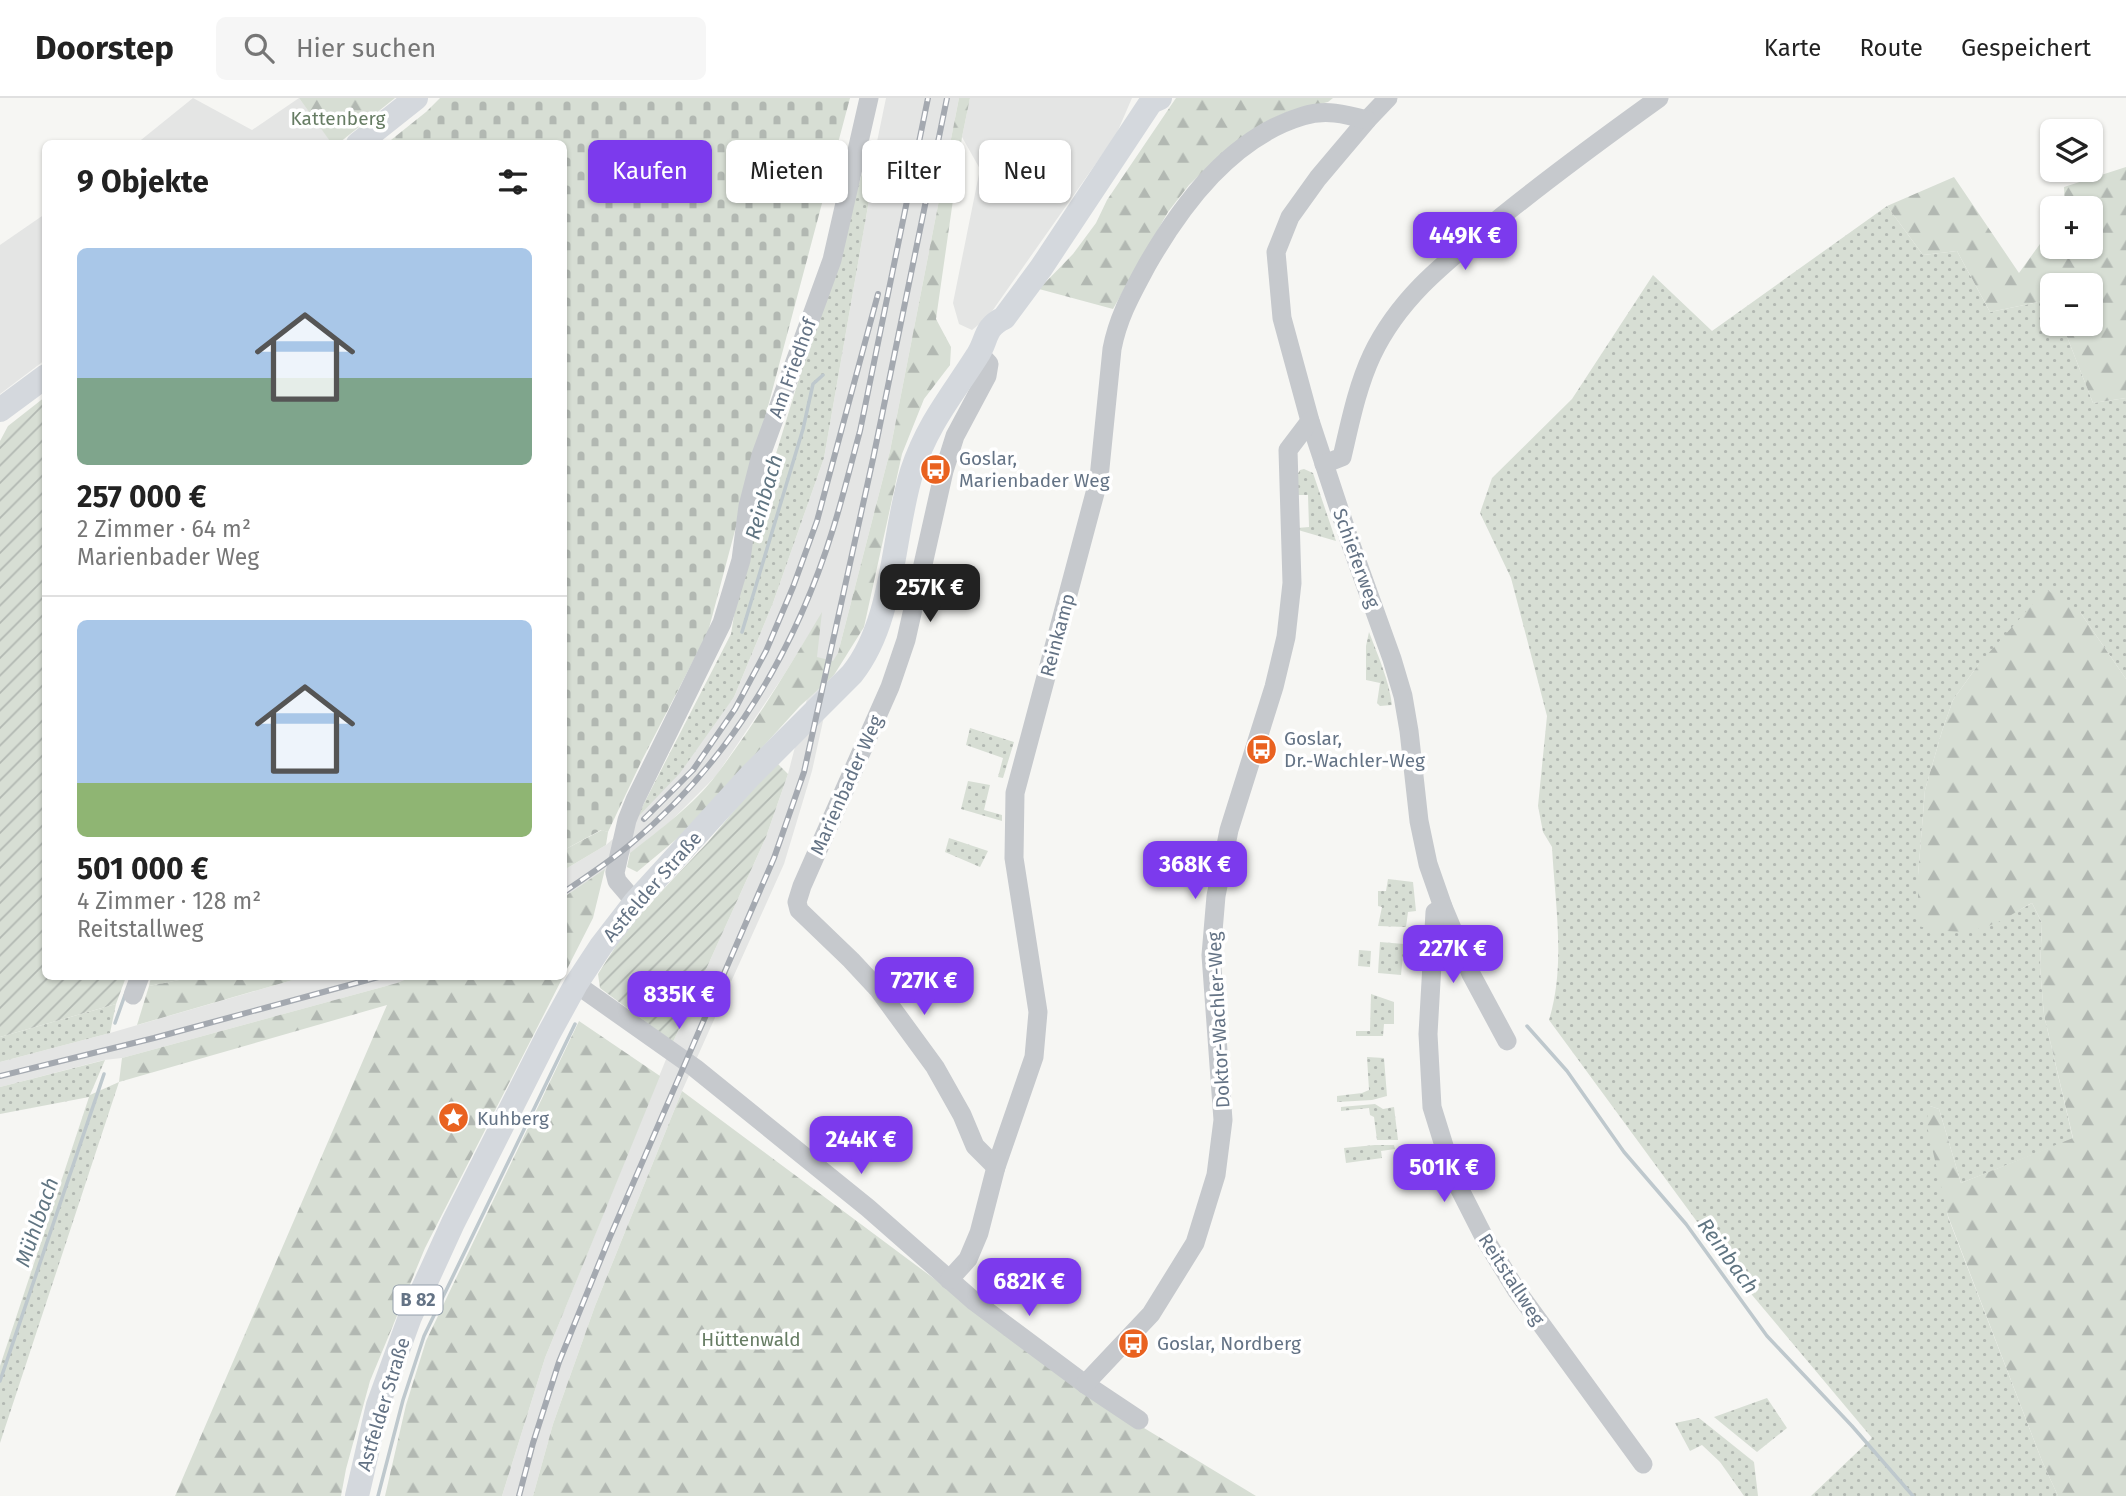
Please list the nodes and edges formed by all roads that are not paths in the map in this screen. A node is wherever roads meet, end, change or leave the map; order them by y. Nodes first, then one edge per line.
1 (416, 98) edge
2 (869, 98) edge
3 (1388, 98) edge
4 (1660, 98) edge
5 (1154, 99) edge
6 (1367, 120) junction
7 (363, 140) edge
8 (979, 353) junction
9 (42, 379) edge
10 (0, 410) edge
11 (1310, 421) junction
12 (1324, 464) junction
13 (635, 902) junction
14 (1443, 907) junction
15 (576, 984) junction
16 (1507, 1041) dead end
17 (996, 1167) junction
18 (949, 1280) junction
19 (1086, 1384) junction
20 (1139, 1420) dead end
21 (1643, 1464) dead end
22 (357, 1496) edge

1 - 7 main road
2 - 13 street, Am Friedhof
3 - 6 street, Schieferweg
4 - 12 street
5 - 8 main road, Astfelder Straße / B 82
6 - 11 street, Schieferweg
6 - 17 street, Reinkamp
8 - 13 main road, Astfelder Straße / B 82
8 - 17 street, Marienbader Weg
9 - 10 main road
11 - 12 street, Schieferweg
11 - 19 street, Doktor-Wachler-Weg
12 - 14 street, Schieferweg
13 - 15 main road, Astfelder Straße / B 82
14 - 16 street, Schieferweg
14 - 21 street, Reitstallweg
15 - 18 street
15 - 22 main road, Astfelder Straße / B 82
17 - 18 street, Reinkamp
18 - 19 street
19 - 20 street

